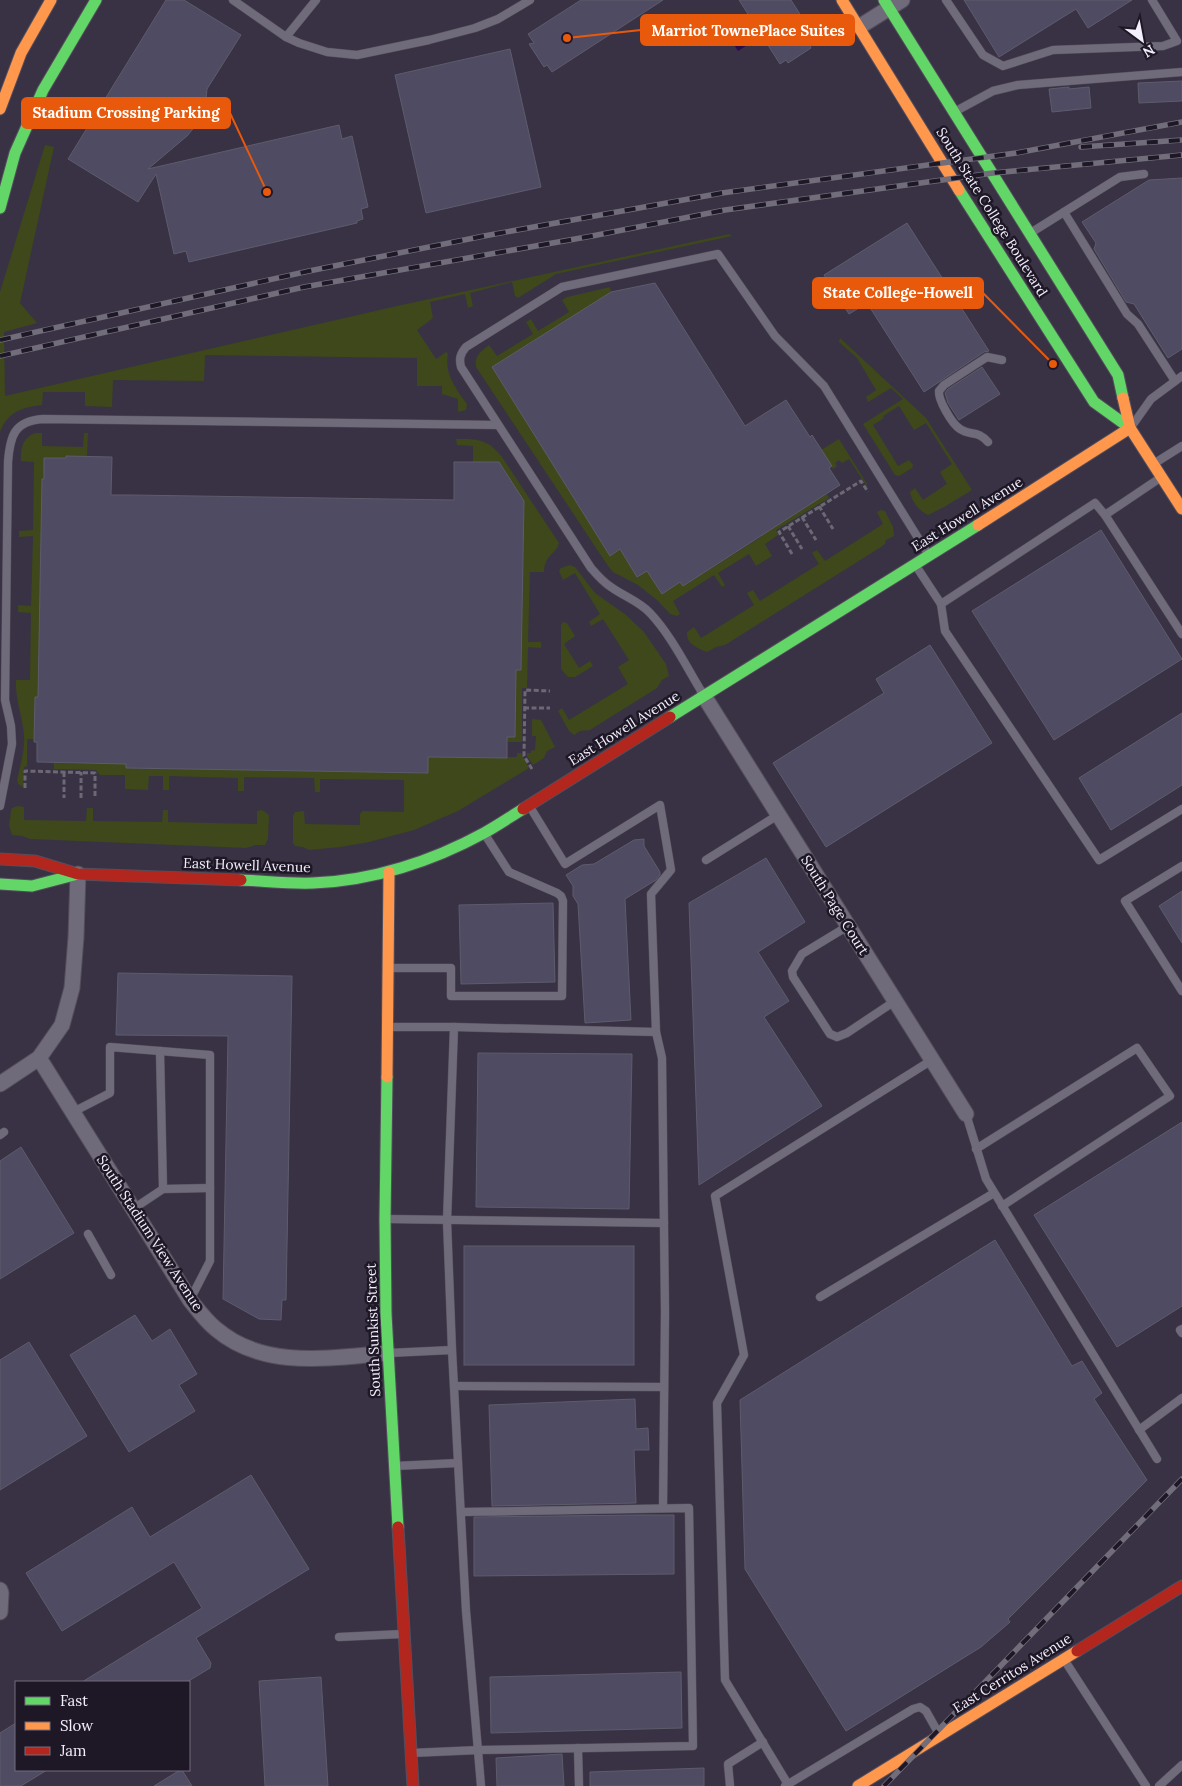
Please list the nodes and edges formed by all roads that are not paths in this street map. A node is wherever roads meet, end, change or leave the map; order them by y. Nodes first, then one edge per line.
1 (51, 0) edge
2 (96, 0) edge
3 (233, 0) edge
4 (316, 0) edge
5 (530, 0) edge
6 (842, 0) edge
7 (946, 0) edge
8 (1152, 0) edge
9 (892, 3) edge
10 (859, 27) junction
11 (286, 37) junction
12 (1182, 72) edge
13 (0, 110) edge
14 (955, 112) junction
15 (1144, 174) dead end
16 (0, 208) edge
17 (1064, 212) junction
18 (1030, 233) junction
19 (1002, 360) dead end
20 (1178, 379) edge
21 (498, 425) junction
22 (1130, 428) junction
23 (988, 442) dead end
24 (1182, 446) edge
25 (1154, 464) junction
26 (1162, 477) junction
27 (1182, 509) edge
28 (1105, 515) junction
29 (929, 555) junction
30 (915, 564) junction
31 (941, 604) junction
32 (1182, 634) edge
33 (704, 696) junction
34 (529, 805) junction
35 (0, 806) edge
36 (1182, 809) edge
37 (778, 815) junction
38 (484, 833) junction
39 (0, 859) edge
40 (706, 860) dead end
41 (1182, 866) edge
42 (389, 872) junction
43 (78, 874) junction
44 (0, 884) edge
45 (848, 926) junction
46 (388, 968) junction
47 (1182, 991) edge
48 (895, 1001) junction
49 (388, 1027) junction
50 (454, 1027) junction
51 (656, 1032) junction
52 (160, 1051) junction
53 (39, 1058) junction
54 (932, 1060) junction
55 (0, 1084) edge
56 (73, 1112) junction
57 (966, 1114) joint
58 (976, 1148) junction
59 (210, 1188) junction
60 (163, 1189) junction
61 (994, 1193) junction
62 (1002, 1206) junction
63 (133, 1209) junction
64 (385, 1218) junction
65 (447, 1221) junction
66 (664, 1223) junction
67 (88, 1234) dead end
68 (111, 1275) dead end
69 (820, 1297) dead end
70 (190, 1300) junction
71 (1182, 1329) edge
72 (1182, 1333) edge
73 (452, 1350) junction
74 (388, 1353) junction
75 (454, 1386) junction
76 (664, 1388) junction
77 (1182, 1398) edge
78 (1139, 1430) junction
79 (1157, 1459) dead end
80 (458, 1462) junction
81 (393, 1466) junction
82 (663, 1508) junction
83 (461, 1512) junction
84 (1182, 1586) edge
85 (0, 1590) edge
86 (0, 1612) edge
87 (403, 1634) junction
88 (339, 1637) dead end
89 (1064, 1659) junction
90 (940, 1736) junction
91 (763, 1742) junction
92 (578, 1748) junction
93 (479, 1750) junction
94 (410, 1753) junction
95 (1182, 1765) edge
96 (787, 1785) edge
97 (413, 1786) edge
98 (481, 1786) edge
99 (579, 1786) edge
100 (730, 1786) edge
101 (858, 1786) edge
102 (1146, 1786) edge
103 (1159, 1786) edge

1 - 13 street
2 - 16 street
3 - 11 lane
4 - 11 lane
5 - 11 lane
6 - 10 street, South State College Boulevard
7 - 8 lane
9 - 10 street
9 - 14 street, South State College Boulevard
10 - 22 street, South State College Boulevard
12 - 14 lane
14 - 18 street, South State College Boulevard
15 - 17 lane
17 - 18 lane
17 - 20 lane
18 - 22 street, South State College Boulevard
19 - 23 lane
20 - 22 lane
21 - 29 lane
21 - 33 lane
21 - 35 lane
22 - 25 street, South State College Boulevard
22 - 29 street, East Howell Avenue
24 - 25 lane
25 - 26 street, South State College Boulevard
26 - 27 street, South State College Boulevard
26 - 28 lane
28 - 31 lane
28 - 32 lane
29 - 30 street, East Howell Avenue
30 - 31 lane
30 - 33 street, East Howell Avenue
31 - 36 lane
33 - 34 street, East Howell Avenue
33 - 37 street, South Page Court
34 - 38 street, East Howell Avenue
34 - 51 lane
37 - 40 lane
37 - 45 street, South Page Court
38 - 42 street, East Howell Avenue
38 - 46 lane
39 - 43 street, East Howell Avenue
41 - 47 lane
42 - 43 street, East Howell Avenue
42 - 46 street, South Sunkist Street
43 - 44 street, East Howell Avenue
43 - 53 street
45 - 48 street, South Page Court
45 - 48 lane
46 - 49 street, South Sunkist Street
48 - 54 street, South Page Court
49 - 50 lane
49 - 64 street, South Sunkist Street
50 - 51 lane
50 - 65 lane
51 - 66 lane
52 - 56 lane
52 - 59 lane
52 - 60 lane
53 - 55 street
53 - 56 street, South Stadium View Avenue
54 - 57 street, South Page Court
54 - 91 lane
56 - 63 street, South Stadium View Avenue
57 - 58 lane
58 - 61 lane
58 - 62 lane
59 - 60 lane
59 - 70 lane
60 - 63 lane
61 - 62 lane
61 - 69 lane
62 - 78 lane
63 - 70 street, South Stadium View Avenue
64 - 65 lane
64 - 74 street, South Sunkist Street
65 - 66 lane
65 - 73 lane
66 - 76 lane
67 - 68 lane
70 - 74 street, South Stadium View Avenue
71 - 72 lane
73 - 74 lane
73 - 75 lane
74 - 81 street, South Sunkist Street
75 - 76 lane
75 - 80 lane
76 - 82 lane
77 - 78 lane
78 - 79 lane
80 - 81 lane
80 - 83 lane
81 - 87 street, South Sunkist Street
82 - 83 lane
82 - 92 lane
83 - 93 lane
84 - 89 street, East Cerritos Avenue
85 - 86 street
87 - 88 lane
87 - 94 street, South Sunkist Street
89 - 90 street, East Cerritos Avenue
89 - 102 lane
90 - 96 lane
90 - 101 street, East Cerritos Avenue
91 - 96 lane
91 - 100 lane
92 - 93 lane
92 - 99 lane
93 - 94 lane
93 - 98 lane
94 - 97 street, South Sunkist Street
95 - 103 lane

